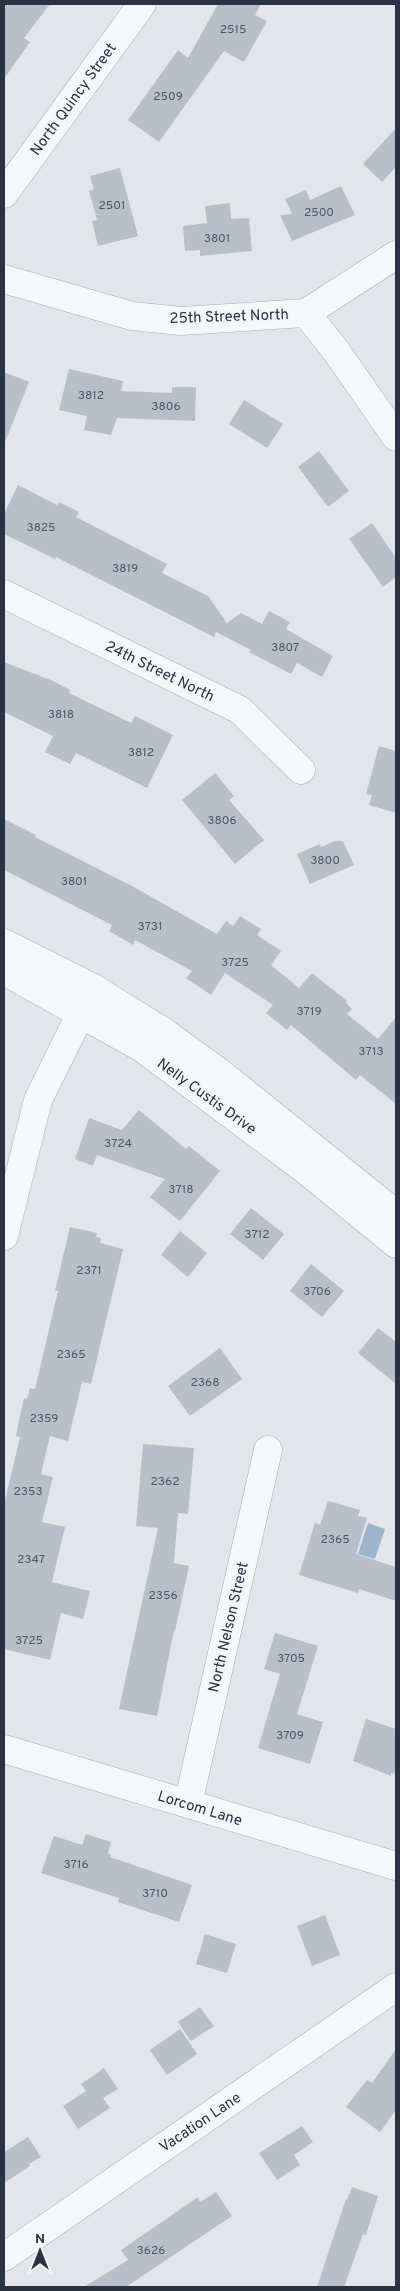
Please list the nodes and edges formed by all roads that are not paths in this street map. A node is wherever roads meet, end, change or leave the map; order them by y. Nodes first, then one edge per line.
1 (142, 4) edge
2 (4, 194) edge
3 (396, 255) edge
4 (4, 279) edge
5 (306, 313) junction
6 (396, 437) edge
7 (4, 594) edge
8 (301, 770) dead end
9 (4, 942) edge
10 (4, 971) edge
11 (87, 1000) junction
12 (396, 1214) edge
13 (4, 1236) edge
14 (396, 1244) edge
15 (268, 1450) dead end
16 (4, 1749) edge
17 (188, 1804) junction
18 (396, 1866) edge
19 (396, 1987) edge
20 (4, 2257) edge

1 - 2 street, North Quincy Street
3 - 5 street
4 - 5 street, 25th Street North
5 - 6 street, 25th Street North
7 - 8 street, 24th Street North
9 - 11 street, Nelly Custis Drive
10 - 11 street, Nelly Custis Drive
11 - 12 street, Nelly Custis Drive
11 - 13 street
11 - 14 street, Nelly Custis Drive
15 - 17 street, North Nelson Street
16 - 17 street, Lorcom Lane
17 - 18 street, Lorcom Lane
19 - 20 street, Vacation Lane

